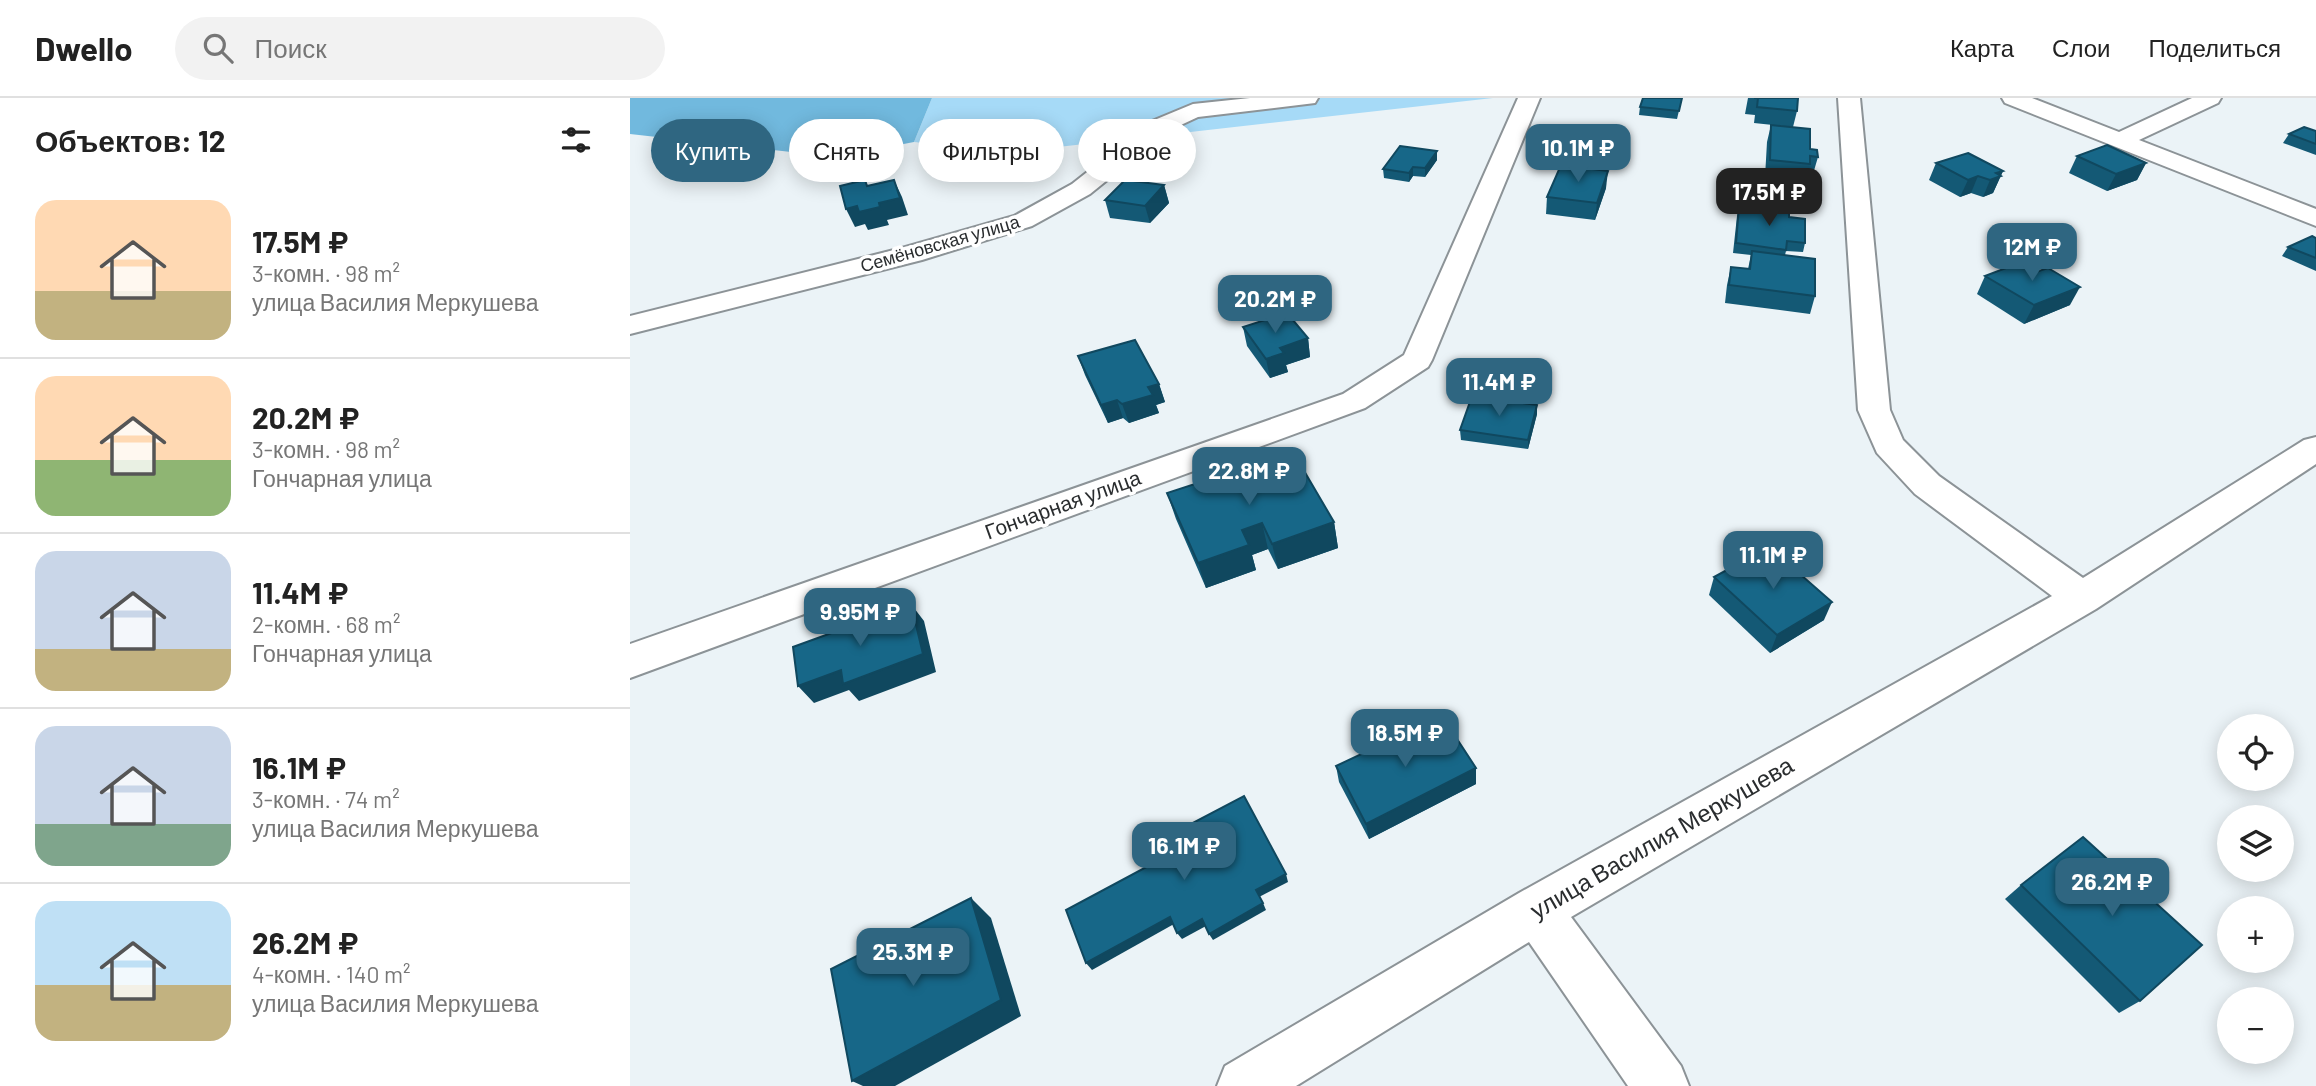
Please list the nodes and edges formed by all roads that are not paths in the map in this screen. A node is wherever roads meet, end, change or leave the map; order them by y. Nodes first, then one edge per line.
1 (1307, 98) edge
2 (1529, 98) edge
3 (1849, 98) edge
4 (2013, 98) edge
5 (2210, 98) edge
6 (2120, 140) junction
7 (2316, 218) edge
8 (630, 325) edge
9 (2316, 447) edge
10 (2082, 598) junction
11 (630, 661) edge
12 (1536, 910) junction
13 (1245, 1086) edge
14 (1661, 1086) edge

1 - 8 street, Семёновская улица
2 - 11 street, Гончарная улица
3 - 10 street
4 - 6 street
5 - 6 street
6 - 7 street
9 - 10 street, улица Василия Меркушева
10 - 12 street, улица Василия Меркушева
12 - 13 street, улица Василия Меркушева
12 - 14 street

